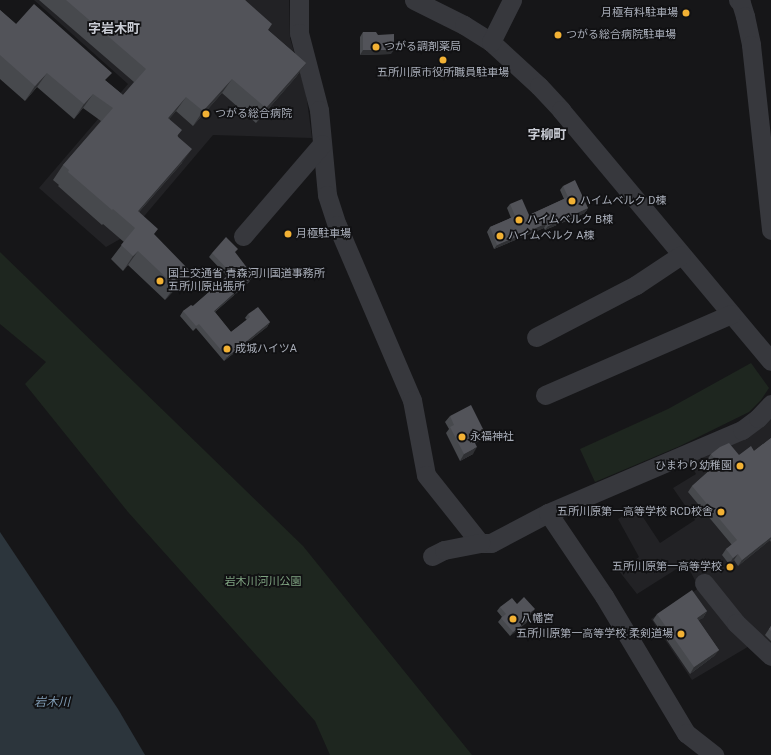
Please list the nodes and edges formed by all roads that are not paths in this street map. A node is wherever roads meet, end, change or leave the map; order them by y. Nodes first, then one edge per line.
1 (299, 0) edge
2 (414, 0) edge
3 (512, 0) edge
4 (738, 0) edge
5 (491, 42) junction
6 (322, 144) junction
7 (771, 230) edge
8 (243, 236) dead end
9 (681, 255) junction
10 (731, 314) junction
11 (536, 337) dead end
12 (771, 361) edge
13 (545, 395) dead end
14 (771, 404) edge
15 (548, 513) junction
16 (480, 543) junction
17 (432, 556) dead end
18 (704, 583) dead end
19 (771, 656) edge
20 (714, 755) edge

1 - 6 street
2 - 5 street
3 - 5 street
4 - 7 street
5 - 9 street
6 - 8 street
6 - 16 street
9 - 10 street
9 - 11 street
10 - 12 street
10 - 13 street
14 - 15 street
15 - 16 street
15 - 20 street
16 - 17 street
18 - 19 street

